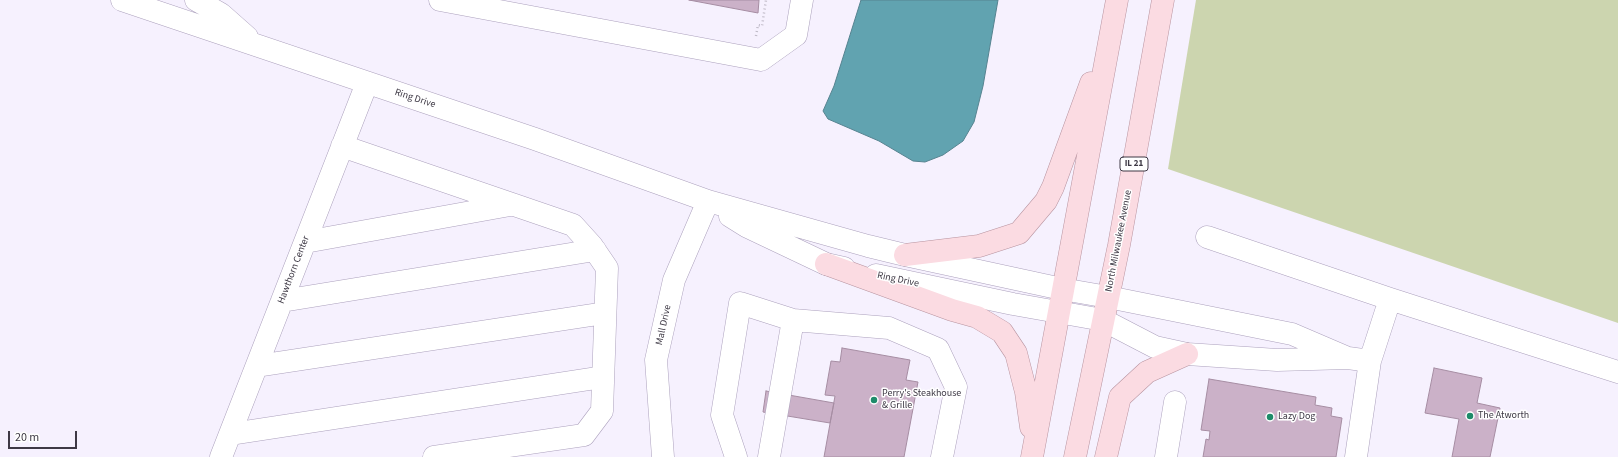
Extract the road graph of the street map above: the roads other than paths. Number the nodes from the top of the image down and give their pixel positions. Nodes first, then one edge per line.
1 (122, 0) edge
2 (196, 0) edge
3 (440, 0) edge
4 (802, 0) edge
5 (1117, 0) edge
6 (1163, 0) edge
7 (1112, 23) junction
8 (254, 44) junction
9 (367, 83) junction
10 (342, 146) junction
11 (708, 201) junction
12 (512, 204) junction
13 (1207, 237) dead end
14 (305, 242) junction
15 (595, 250) junction
16 (905, 255) junction
17 (826, 264) junction
18 (1062, 289) junction
19 (1108, 297) junction
20 (1390, 299) junction
21 (282, 301) junction
22 (1058, 312) junction
23 (605, 313) junction
24 (793, 320) junction
25 (1103, 320) junction
26 (1188, 354) junction
27 (1348, 358) junction
28 (1370, 361) junction
29 (257, 366) junction
30 (1618, 372) edge
31 (603, 377) junction
32 (1175, 402) dead end
33 (231, 434) junction
34 (221, 457) edge
35 (434, 457) edge
36 (663, 457) edge
37 (736, 457) edge
38 (769, 457) edge
39 (942, 457) edge
40 (1028, 457) edge
41 (1032, 457) edge
42 (1075, 457) edge
43 (1106, 457) edge
44 (1166, 457) edge
45 (1356, 457) edge

1 - 8 street, Ring Drive
2 - 8 street
3 - 4 street
5 - 7 main road
6 - 19 main road, North Milwaukee Avenue / IL 21
7 - 16 main road
7 - 18 main road
8 - 9 street, Ring Drive
9 - 10 street, Hawthorn Center
9 - 11 street, Ring Drive
10 - 12 street
10 - 14 street, Hawthorn Center
11 - 16 street, Ring Drive
11 - 17 street, Ring Drive
11 - 36 street, Mall Drive
12 - 14 street
12 - 15 street
13 - 20 street
14 - 21 street, Hawthorn Center
15 - 21 street
15 - 23 street
16 - 18 street, Ring Drive
17 - 22 street, Ring Drive
17 - 40 main road
18 - 19 street, Ring Drive
18 - 22 main road
19 - 25 main road, North Milwaukee Avenue / IL 21
19 - 27 street, Ring Drive
20 - 28 street
20 - 30 street
21 - 29 street, Hawthorn Center
22 - 25 street, Ring Drive
22 - 41 main road
23 - 29 street
23 - 31 street
24 - 37 street
24 - 38 street
24 - 39 street
25 - 26 street, Ring Drive
25 - 42 main road, North Milwaukee Avenue / IL 21
26 - 27 street, Ring Drive
26 - 43 main road
27 - 28 street
28 - 45 street
29 - 33 street, Hawthorn Center
31 - 33 street
31 - 35 street
32 - 44 street
33 - 34 street, Hawthorn Center

